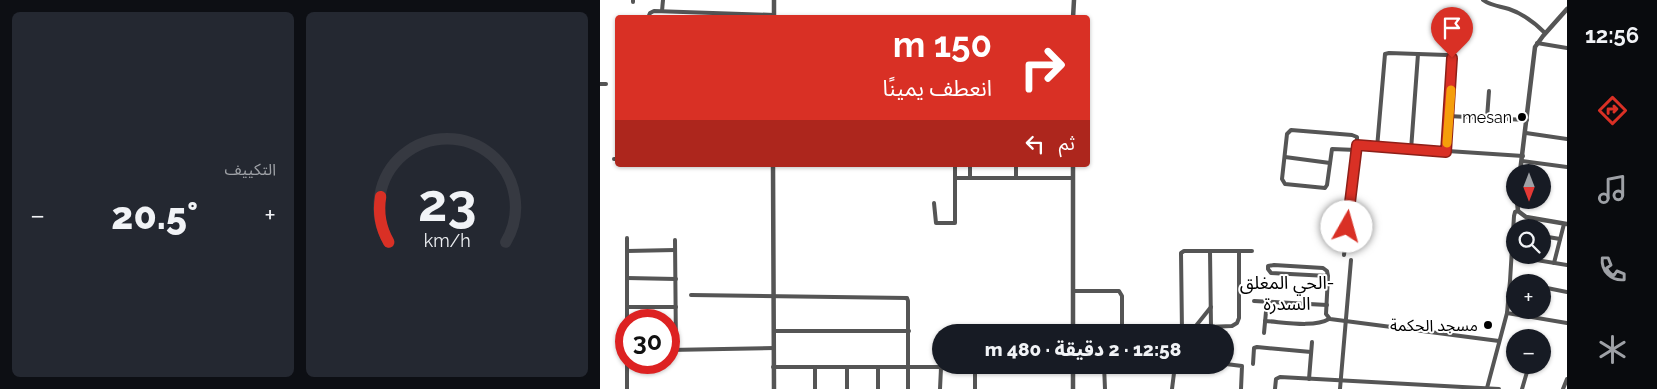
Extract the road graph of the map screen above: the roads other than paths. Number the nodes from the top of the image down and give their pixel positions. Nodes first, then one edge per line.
1 (663, 0) edge
2 (774, 0) edge
3 (1074, 0) edge
4 (1483, 0) edge
5 (1567, 9) edge
6 (662, 11) junction
7 (650, 15) edge
8 (752, 15) edge
9 (774, 15) edge
10 (1074, 15) edge
11 (1545, 33) junction
12 (1537, 42) junction
13 (1567, 48) edge
14 (1418, 54) junction
15 (600, 84) edge
16 (606, 84) dead end
17 (1489, 92) dead end
18 (1448, 116) junction
19 (1487, 118) junction
20 (1527, 120) junction
21 (1526, 132) junction
22 (1567, 139) edge
23 (1356, 148) junction
24 (1377, 148) junction
25 (1411, 150) junction
26 (1446, 152) junction
27 (1285, 157) junction
28 (1522, 158) junction
29 (1330, 163) junction
30 (1521, 164) edge
31 (773, 167) edge
32 (955, 167) edge
33 (970, 167) edge
34 (1016, 167) edge
35 (1073, 167) edge
36 (1567, 167) edge
37 (955, 178) junction
38 (970, 178) junction
39 (1016, 178) junction
40 (1073, 178) junction
41 (934, 203) dead end
42 (1518, 211) joint
43 (1514, 219) edge
44 (1565, 224) edge
45 (627, 238) dead end
46 (1551, 238) edge
47 (1560, 239) junction
48 (675, 240) dead end
49 (627, 250) junction
50 (675, 250) junction
51 (1210, 251) junction
52 (1239, 251) junction
53 (1252, 251) dead end
54 (1344, 255) dead end
55 (1351, 260) dead end
56 (1551, 262) edge
57 (1554, 263) junction
58 (1567, 265) edge
59 (1328, 276) junction
60 (627, 278) junction
61 (676, 279) junction
62 (1551, 289) edge
63 (1073, 292) junction
64 (1567, 292) edge
65 (691, 295) dead end
66 (774, 296) junction
67 (1254, 301) dead end
68 (1267, 302) junction
69 (1211, 306) junction
70 (1327, 306) junction
71 (627, 307) joint
72 (676, 307) joint
73 (1506, 316) edge
74 (1328, 319) junction
75 (1540, 319) edge
76 (1265, 321) junction
77 (1346, 322) junction
78 (1073, 324) edge
79 (1122, 324) edge
80 (1182, 324) edge
81 (1198, 324) edge
82 (1211, 324) edge
83 (1567, 324) edge
84 (1234, 326) edge
85 (774, 331) junction
86 (909, 331) junction
87 (1264, 332) dead end
88 (1499, 341) junction
89 (1312, 342) dead end
90 (774, 348) junction
91 (680, 350) edge
92 (1311, 352) junction
93 (1253, 364) dead end
94 (1234, 365) edge
95 (774, 367) junction
96 (815, 367) junction
97 (847, 367) junction
98 (878, 368) junction
99 (908, 368) junction
100 (932, 368) edge
101 (627, 374) edge
102 (941, 374) edge
103 (975, 374) edge
104 (1073, 374) edge
105 (1104, 374) edge
106 (1174, 374) edge
107 (1526, 374) edge
108 (1309, 379) junction
109 (1567, 379) edge
110 (1341, 381) junction
111 (1388, 383) junction
112 (1417, 387) edge
113 (1443, 388) edge
114 (1476, 388) edge
115 (1487, 388) edge
116 (627, 389) edge
117 (774, 389) edge
118 (815, 389) edge
119 (847, 389) edge
120 (878, 389) edge
121 (908, 389) edge
122 (940, 389) edge
123 (975, 389) edge
124 (1073, 389) edge
125 (1105, 389) edge
126 (1172, 389) edge
127 (1241, 389) edge
128 (1275, 389) edge
129 (1340, 389) edge
130 (1387, 389) edge
131 (1499, 389) edge
132 (1522, 389) edge
133 (1563, 389) edge

1 - 6 street
2 - 9 street
3 - 10 street
4 - 11 street
5 - 11 street
6 - 7 street
6 - 8 street
11 - 12 street
12 - 13 street
12 - 20 street
14 - 18 street
14 - 24 street
14 - 25 street
15 - 16 street
17 - 19 street
18 - 19 street
18 - 26 street
19 - 20 street
20 - 21 street
21 - 22 street
21 - 28 street
23 - 24 street
23 - 27 street
23 - 29 street
23 - 54 street
24 - 25 street
25 - 26 street
26 - 28 street
27 - 29 street
27 - 29 street
28 - 30 street
28 - 36 street
31 - 66 street
32 - 37 street
33 - 38 street
34 - 39 street
35 - 40 street
37 - 38 street
37 - 41 street
38 - 39 street
39 - 40 street
40 - 63 street
42 - 43 street
42 - 44 street
44 - 47 street
45 - 49 street
46 - 47 street
47 - 57 street
48 - 50 street
49 - 50 street
49 - 60 street
50 - 61 street
51 - 52 street
51 - 69 street
51 - 80 street
52 - 53 street
52 - 84 street
55 - 77 street
56 - 57 street
57 - 58 street
59 - 59 street
59 - 70 street
60 - 61 street
60 - 71 street
61 - 72 street
62 - 64 street
63 - 78 street
63 - 79 street
65 - 66 street
66 - 85 street
66 - 86 street
67 - 68 street
68 - 70 street
68 - 76 street
69 - 81 street
69 - 82 street
70 - 74 street
71 - 72 street
73 - 88 street
74 - 76 street
74 - 77 street
75 - 83 street
76 - 87 street
77 - 88 street
77 - 110 street
85 - 86 street
85 - 90 street
86 - 99 street
88 - 115 street
89 - 92 street
90 - 91 street
90 - 95 street
92 - 93 street
92 - 108 street
94 - 127 street
95 - 96 street
95 - 117 street
96 - 97 street
96 - 118 street
97 - 98 street
97 - 119 street
98 - 99 street
98 - 120 street
99 - 100 street
99 - 121 street
101 - 116 street
102 - 122 street
103 - 123 street
104 - 124 street
105 - 125 street
106 - 126 street
107 - 132 street
108 - 110 street
108 - 128 street
109 - 133 street
110 - 111 street
110 - 129 street
111 - 112 street
111 - 130 street
112 - 113 street
113 - 114 street
114 - 115 street
115 - 131 street

